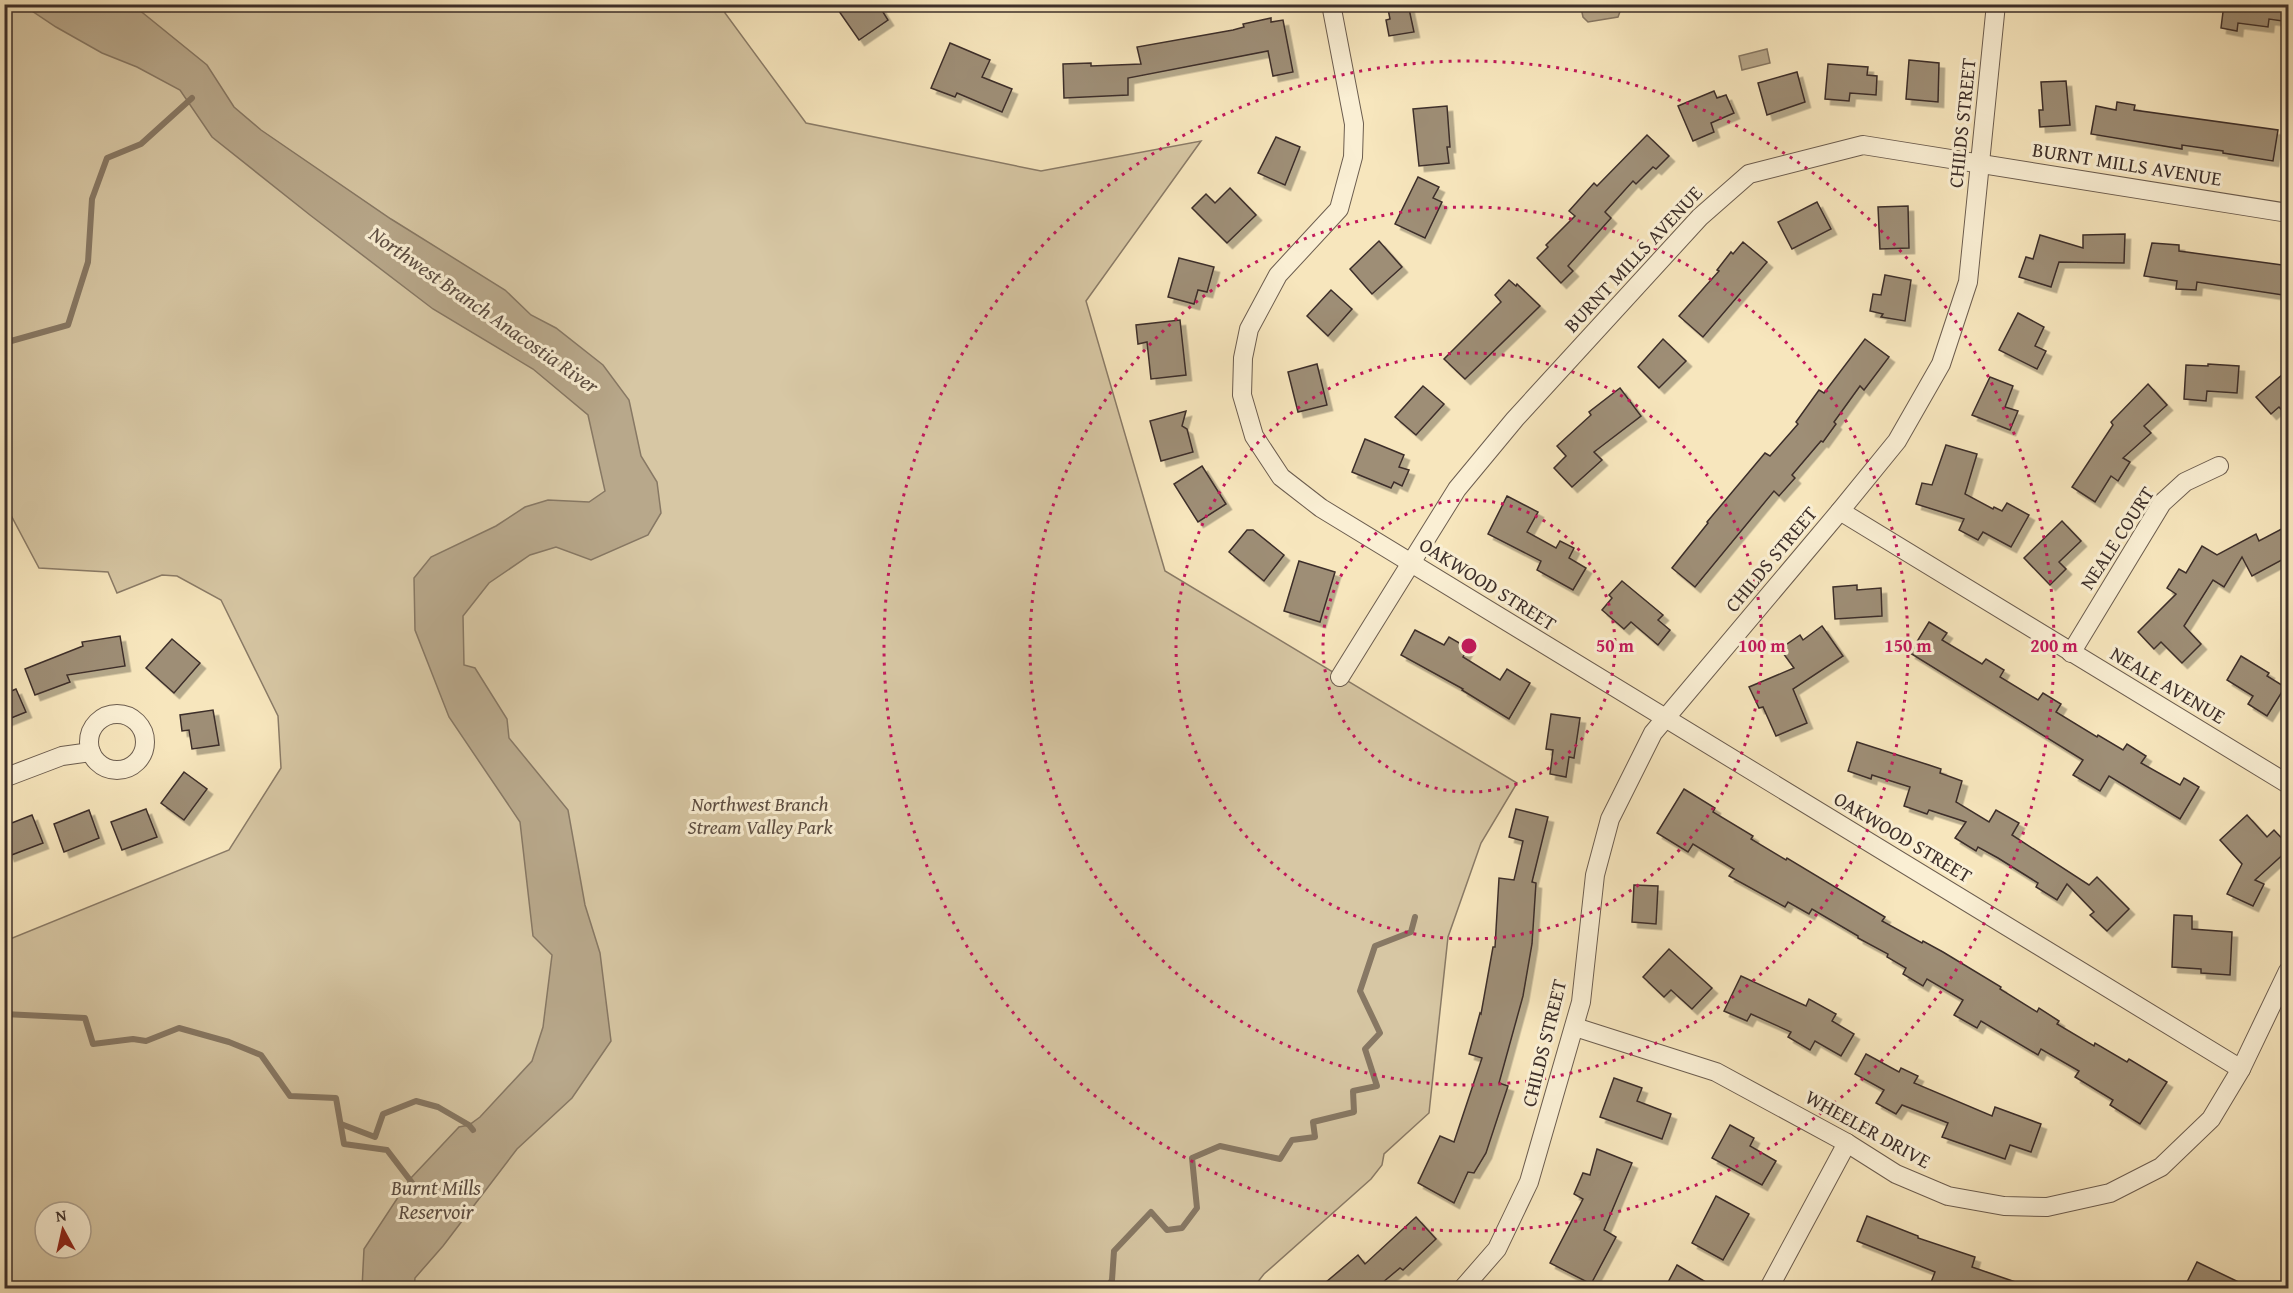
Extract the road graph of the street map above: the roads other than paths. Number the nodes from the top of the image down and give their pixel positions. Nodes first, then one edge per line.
1 (1331, 4) edge
2 (1996, 4) edge
3 (1981, 162) junction
4 (2289, 213) edge
5 (2219, 466) dead end
6 (1840, 511) junction
7 (1410, 563) junction
8 (2071, 653) junction
9 (1341, 677) dead end
10 (1665, 719) junction
11 (91, 752) dead end
12 (4, 778) edge
13 (2289, 784) edge
14 (2289, 971) edge
15 (1575, 1027) junction
16 (2241, 1070) junction
17 (1847, 1143) junction
18 (1463, 1288) edge
19 (1769, 1288) edge

1 - 7 street, OAKWOOD STREET
2 - 3 street, CHILDS STREET
3 - 4 street, BURNT MILLS AVENUE
3 - 6 street, CHILDS STREET
3 - 7 street, BURNT MILLS AVENUE
5 - 8 street, NEALE COURT
6 - 8 street, NEALE AVENUE
6 - 10 street, CHILDS STREET
7 - 9 street, BURNT MILLS AVENUE
7 - 10 street, OAKWOOD STREET
8 - 13 street, NEALE AVENUE
10 - 15 street, CHILDS STREET
10 - 16 street, OAKWOOD STREET
11 - 12 street
14 - 16 street, WHEELER DRIVE
15 - 17 street, WHEELER DRIVE
15 - 18 street, CHILDS STREET
16 - 17 street, WHEELER DRIVE
17 - 19 street

